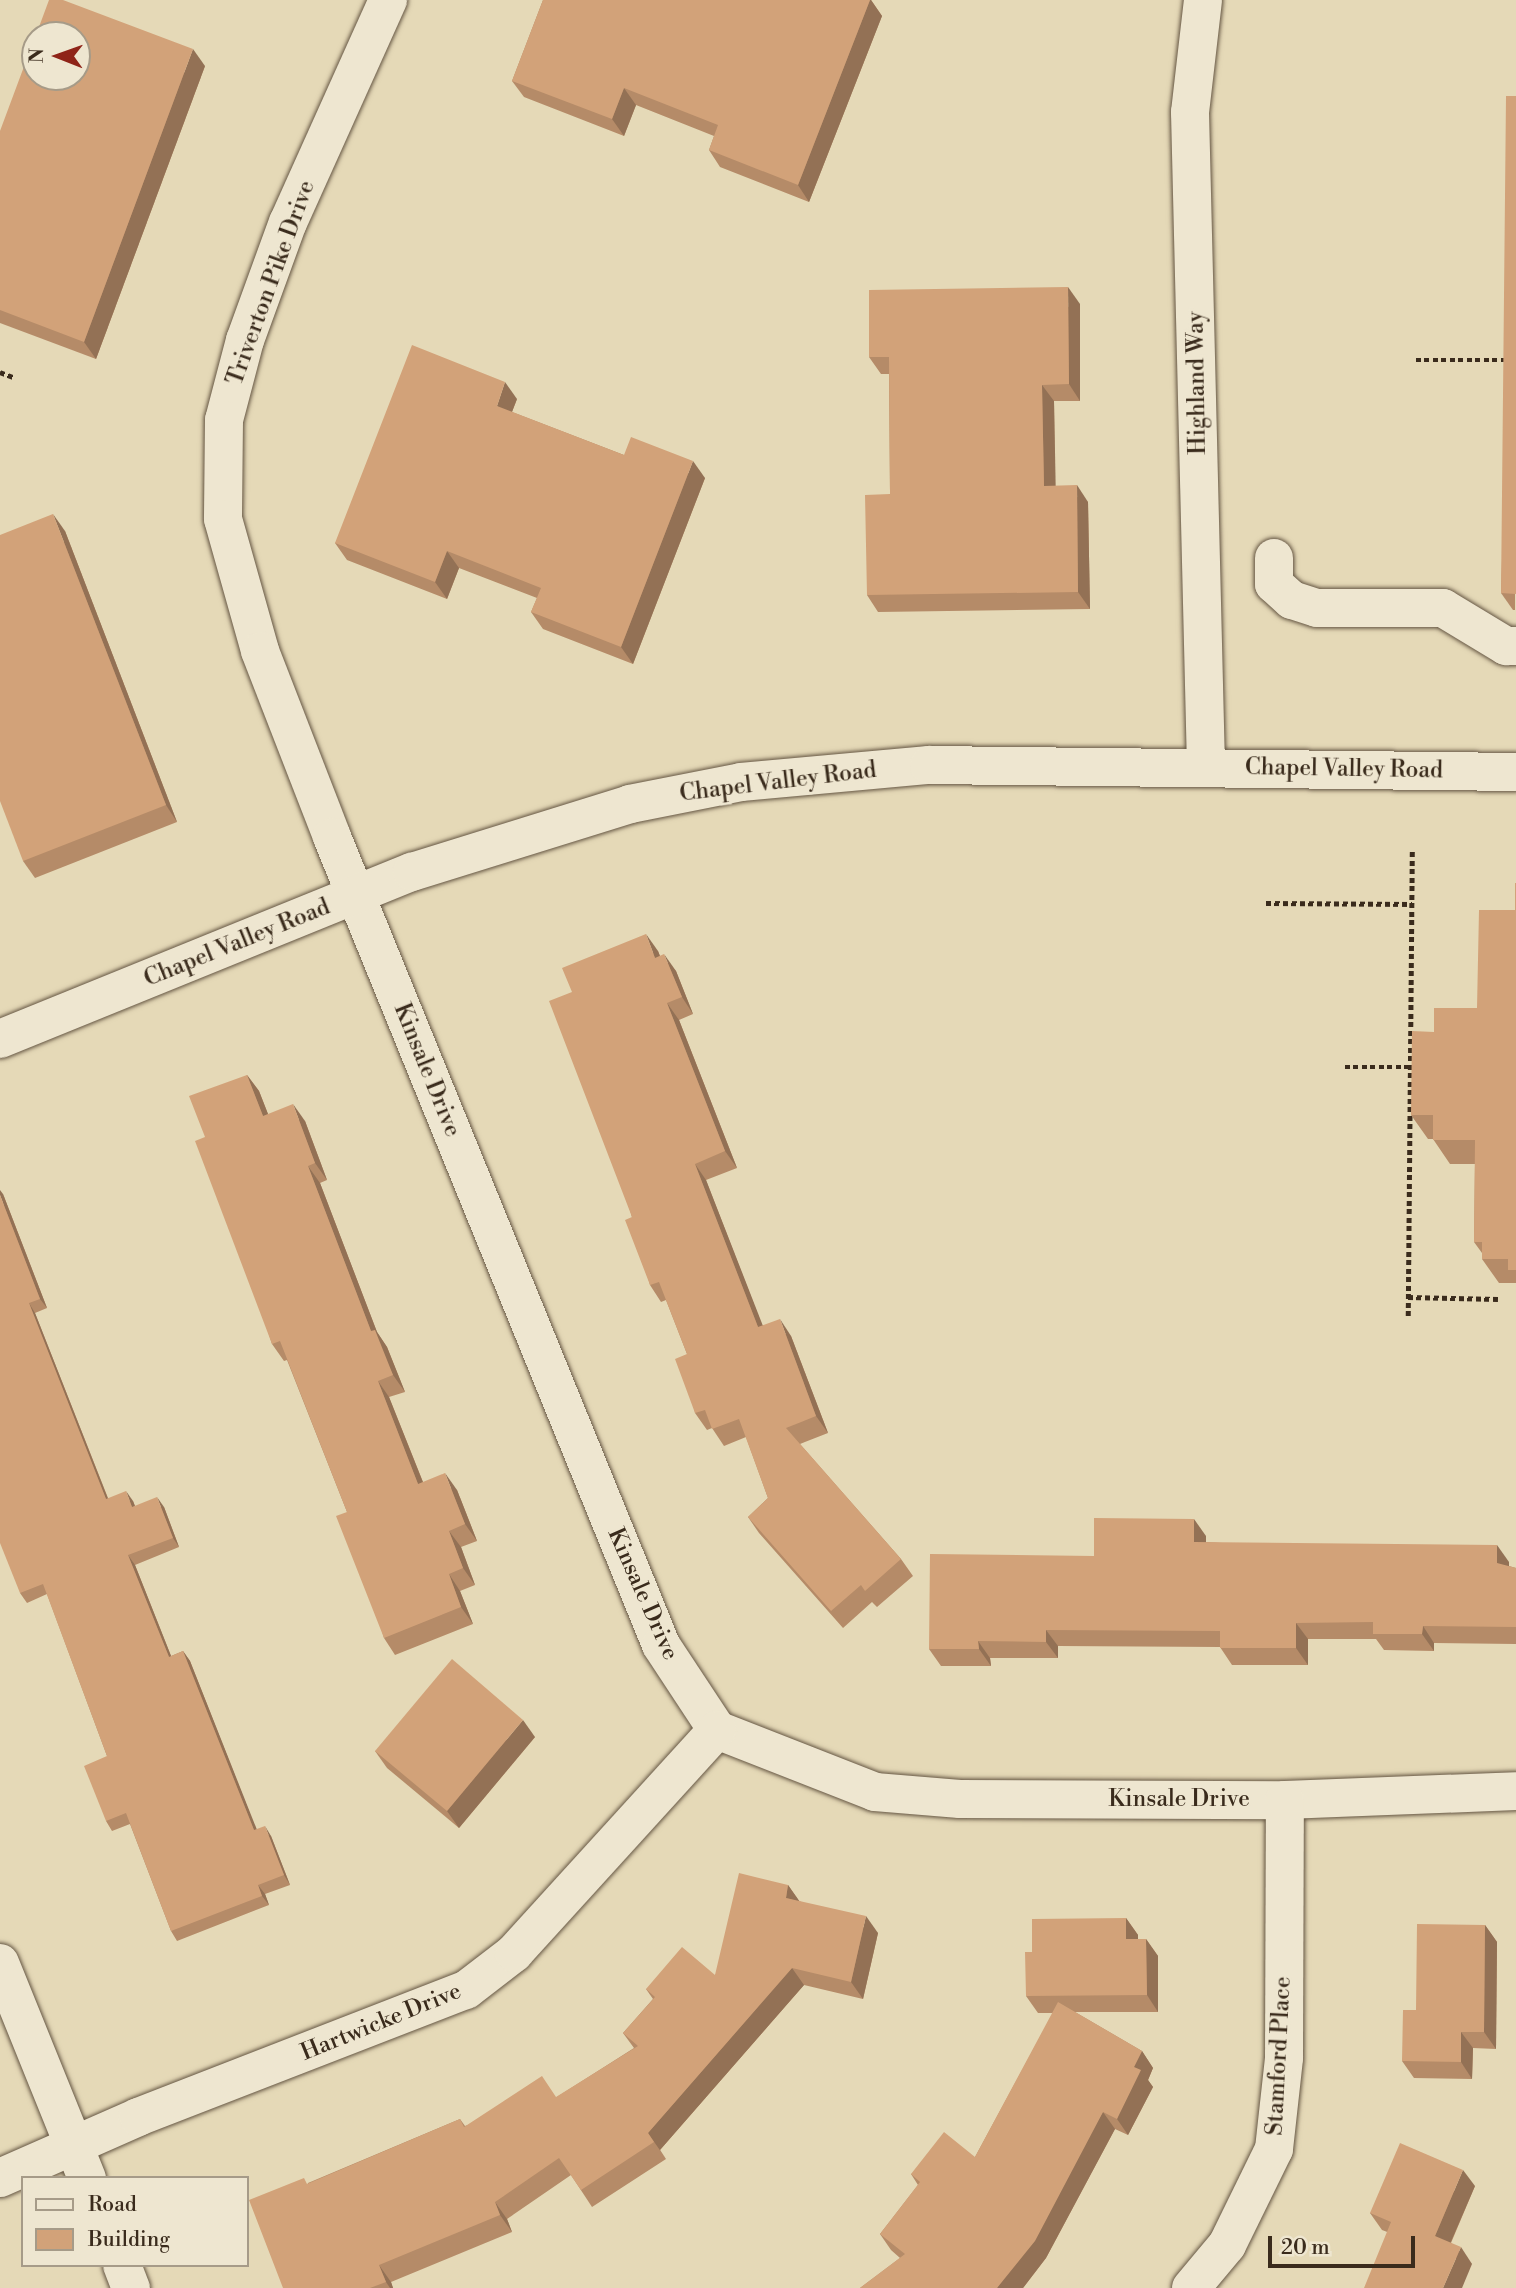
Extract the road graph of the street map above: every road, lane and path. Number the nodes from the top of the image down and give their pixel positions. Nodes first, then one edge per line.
1 (388, 0) edge
2 (1203, 0) edge
3 (1416, 360) dead end
4 (1516, 360) edge
5 (0, 372) edge
6 (13, 377) dead end
7 (1274, 558) dead end
8 (1516, 646) edge
9 (1206, 766) junction
10 (1516, 772) edge
11 (1412, 851) dead end
12 (355, 895) junction
13 (1266, 903) dead end
14 (1412, 904) junction
15 (0, 1039) edge
16 (1345, 1067) dead end
17 (1411, 1067) junction
18 (1408, 1297) junction
19 (1498, 1299) dead end
20 (1408, 1316) dead end
21 (717, 1730) junction
22 (1516, 1791) edge
23 (1284, 1800) junction
24 (0, 1962) edge
25 (80, 2161) edge
26 (0, 2178) edge
27 (123, 2267) edge
28 (131, 2288) edge
29 (1191, 2288) edge

1 - 12 street, Triverton Pike Drive
2 - 9 street, Highland Way
3 - 4 path
5 - 6 path
7 - 8 street
9 - 10 street, Chapel Valley Road
9 - 12 street, Chapel Valley Road
11 - 14 path
12 - 15 street, Chapel Valley Road
12 - 21 street, Kinsale Drive
13 - 14 path
14 - 17 path
16 - 17 path
17 - 18 path
18 - 19 path
18 - 20 path
21 - 23 street, Kinsale Drive
21 - 25 street, Hartwicke Drive
22 - 23 street, Kinsale Drive
23 - 29 street, Stamford Place
24 - 25 street
25 - 26 street, Hartwicke Drive
27 - 28 street

